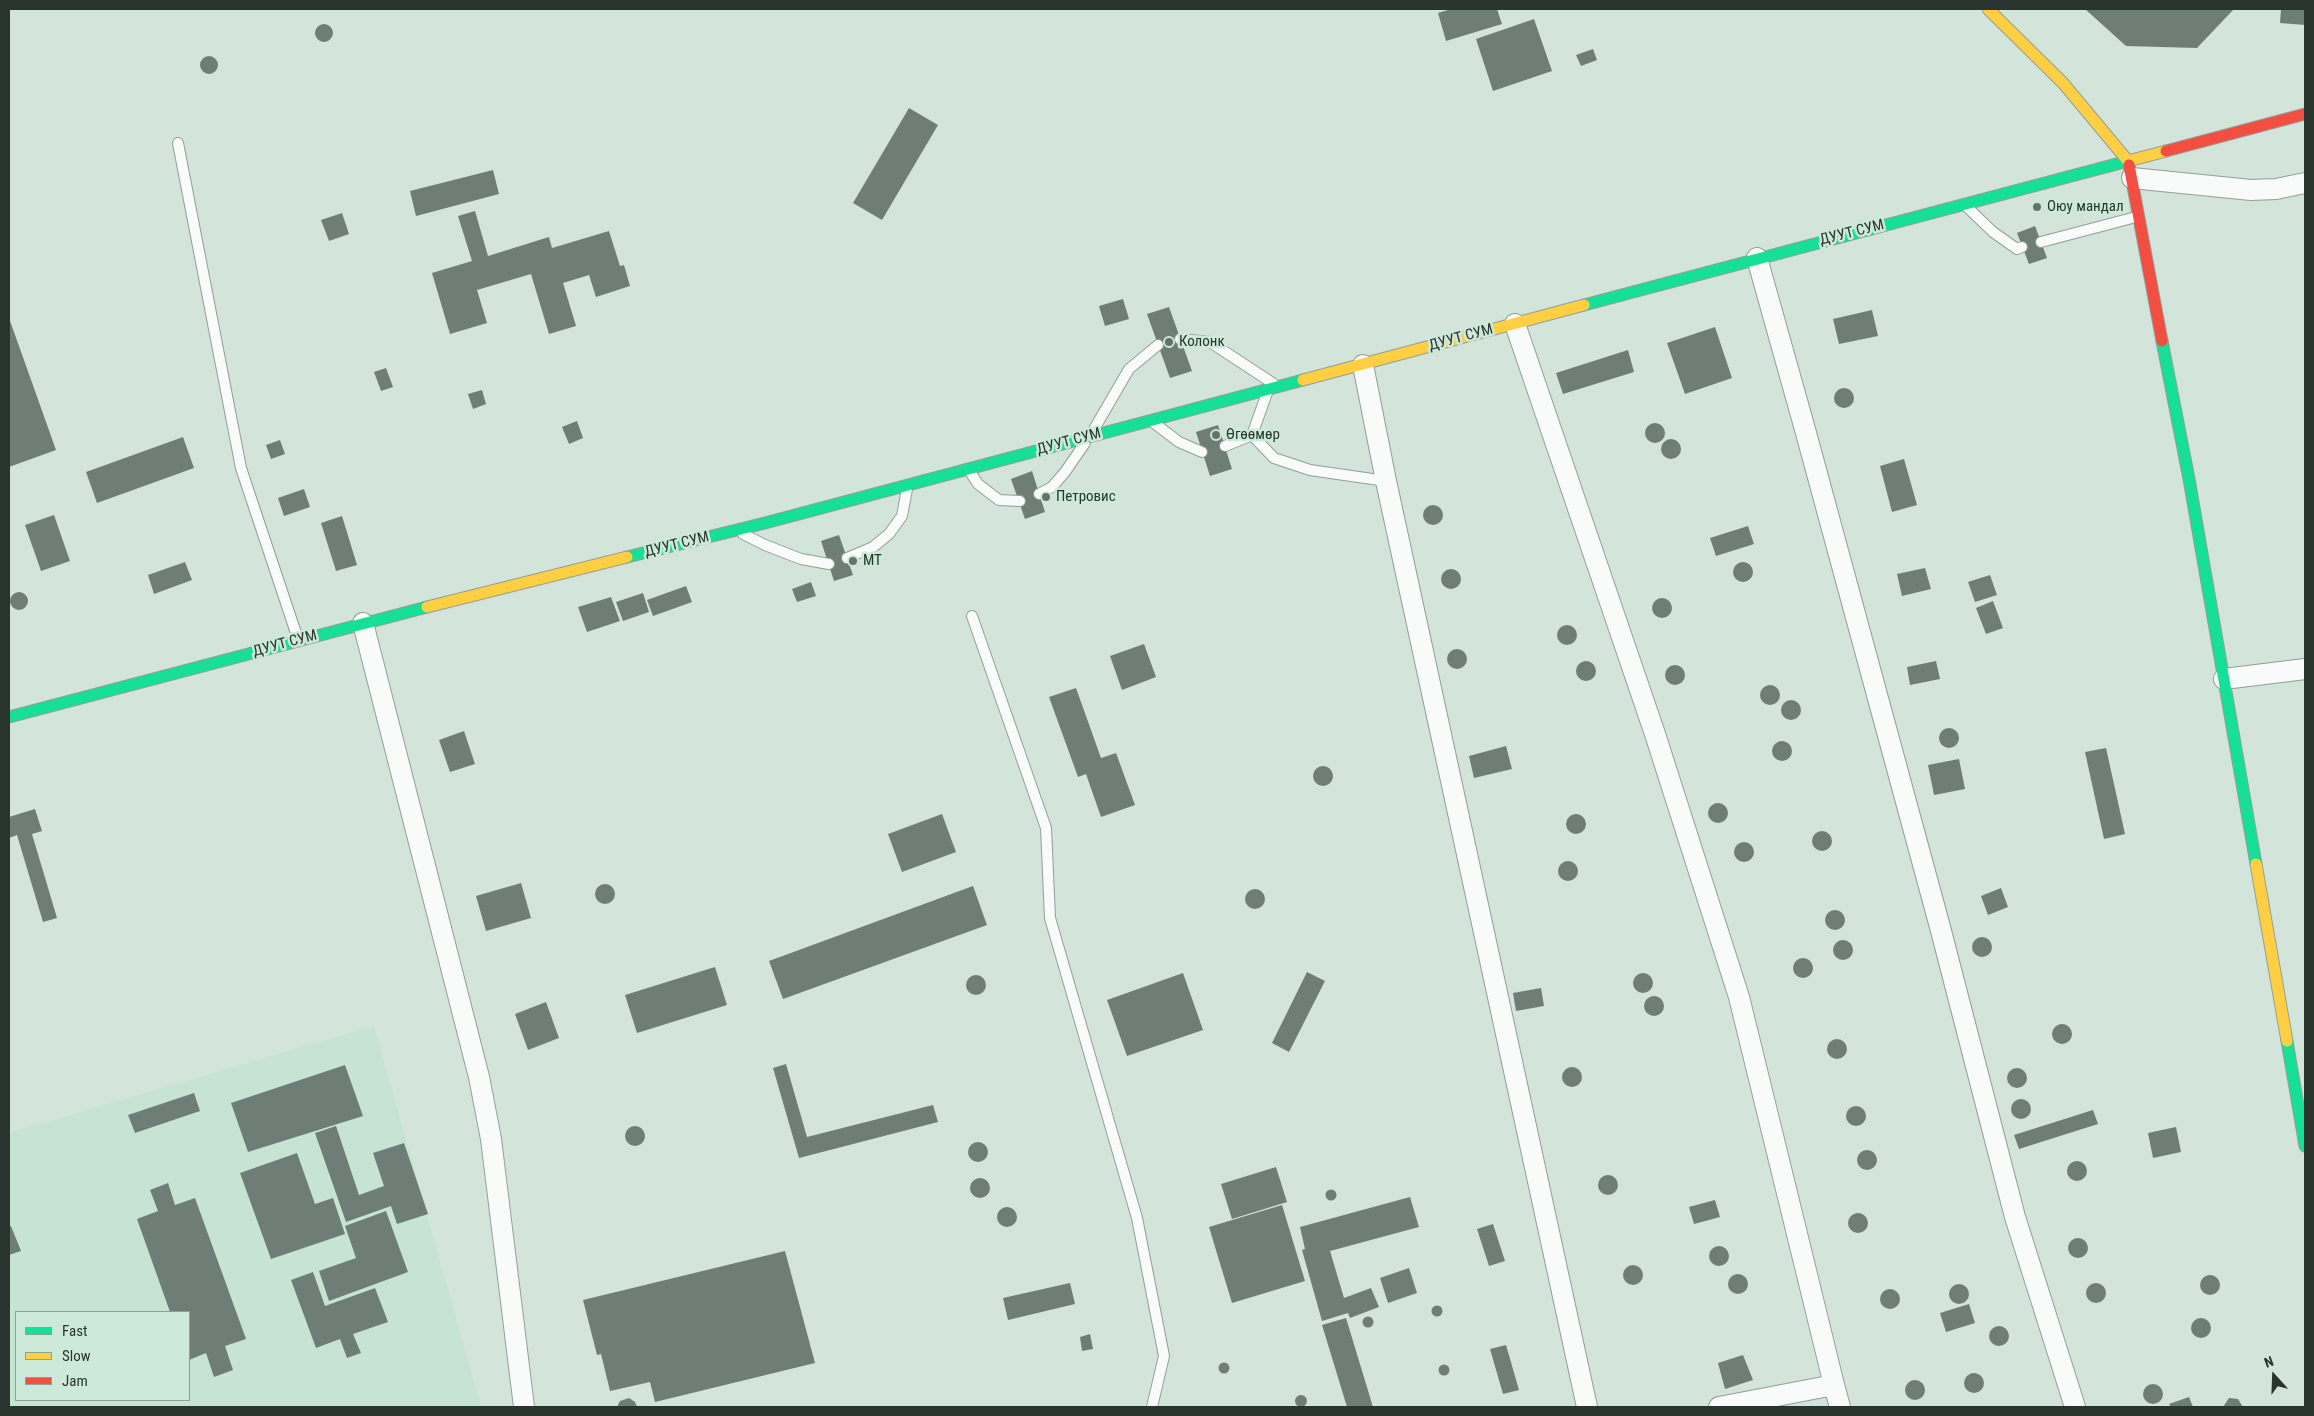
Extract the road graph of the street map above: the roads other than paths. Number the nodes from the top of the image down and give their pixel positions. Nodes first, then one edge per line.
1 (1988, 9) edge
2 (2305, 114) edge
3 (178, 143) dead end
4 (2130, 169) junction
5 (2305, 183) edge
6 (1965, 204) junction
7 (2140, 216) junction
8 (2041, 242) dead end
9 (2022, 247) dead end
10 (1756, 258) junction
11 (1515, 324) junction
12 (1180, 339) dead end
13 (1158, 345) dead end
14 (1363, 365) junction
15 (1274, 388) junction
16 (1151, 421) junction
17 (1252, 435) junction
18 (1089, 437) junction
19 (1225, 446) dead end
20 (1202, 452) dead end
21 (969, 469) junction
22 (1386, 481) junction
23 (908, 485) junction
24 (1039, 494) dead end
25 (1020, 501) dead end
26 (736, 530) junction
27 (847, 558) dead end
28 (829, 564) dead end
29 (972, 616) dead end
30 (363, 623) junction
31 (298, 640) junction
32 (2305, 669) edge
33 (2224, 679) junction
34 (9, 717) edge
35 (2305, 1146) edge
36 (1834, 1385) junction
37 (524, 1407) edge
38 (1152, 1407) edge
39 (1587, 1407) edge
40 (1718, 1407) edge
41 (1840, 1407) edge
42 (2076, 1407) edge

1 - 4 main road
2 - 4 main road, ДУУТ СУМ
3 - 31 lane
4 - 5 street
4 - 6 main road, ДУУТ СУМ
4 - 7 main road
6 - 9 lane
6 - 10 main road, ДУУТ СУМ
7 - 8 lane
7 - 33 main road
10 - 11 main road, ДУУТ СУМ
10 - 42 street
11 - 14 main road, ДУУТ СУМ
11 - 36 street
12 - 15 lane
13 - 18 lane
14 - 15 main road, ДУУТ СУМ
14 - 22 street
15 - 16 main road, ДУУТ СУМ
15 - 17 lane
16 - 18 main road, ДУУТ СУМ
16 - 20 lane
17 - 19 lane
17 - 22 lane
18 - 21 main road, ДУУТ СУМ
18 - 24 lane
21 - 23 main road, ДУУТ СУМ
21 - 25 lane
22 - 39 street
23 - 26 main road, ДУУТ СУМ
23 - 27 lane
26 - 28 lane
26 - 30 main road, ДУУТ СУМ
29 - 38 lane
30 - 31 main road, ДУУТ СУМ
30 - 37 street
31 - 34 main road, ДУУТ СУМ
32 - 33 street
33 - 35 main road
36 - 40 street
36 - 41 street

